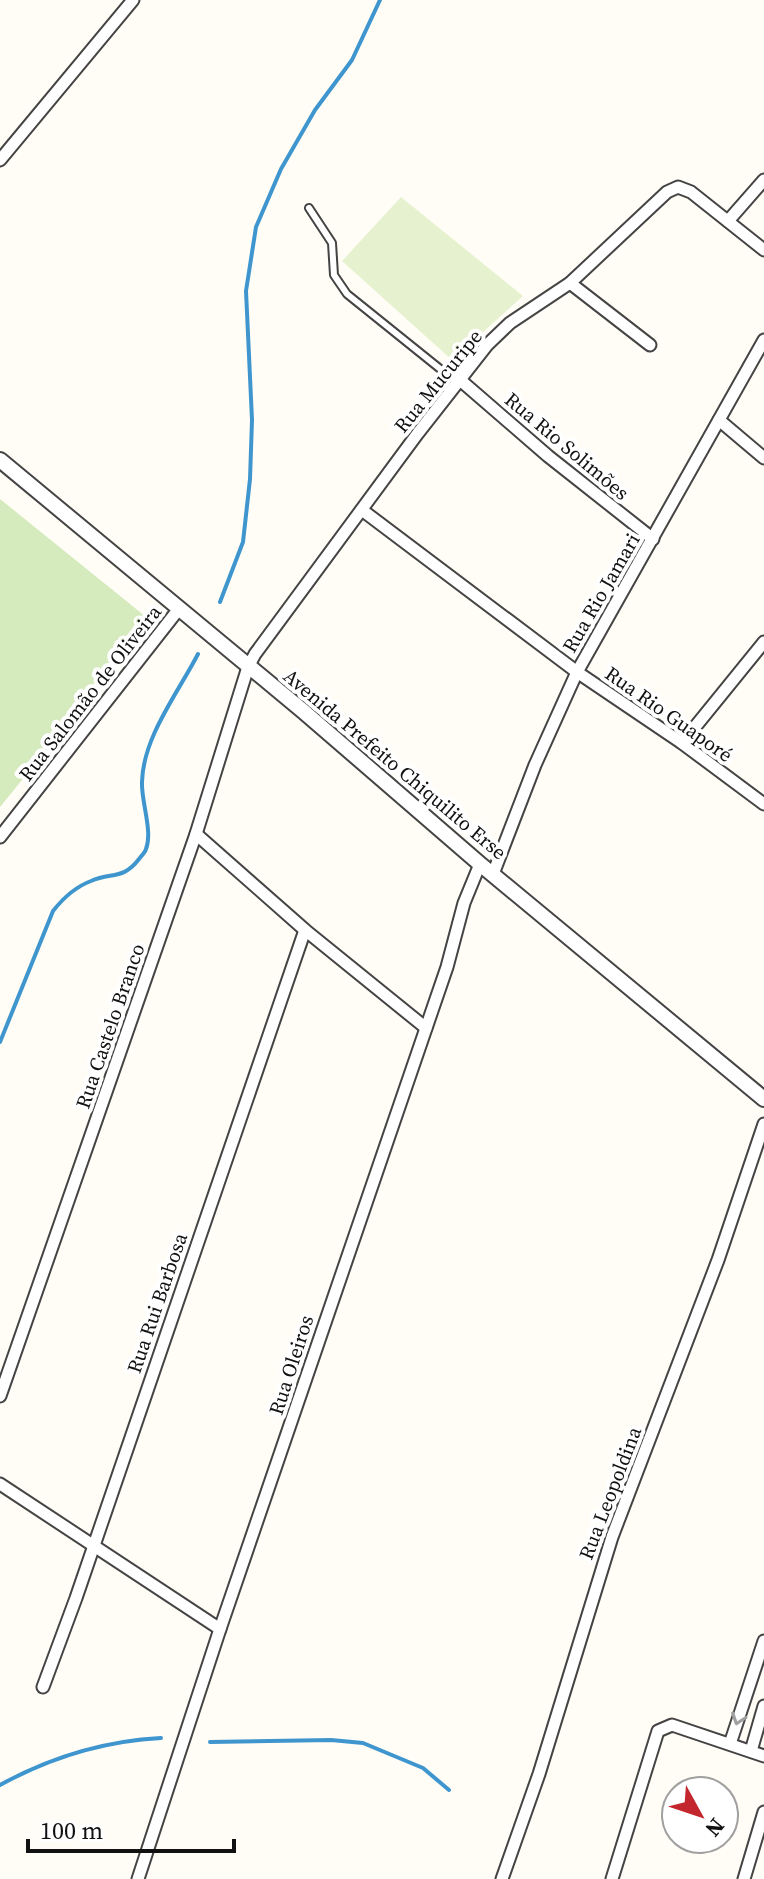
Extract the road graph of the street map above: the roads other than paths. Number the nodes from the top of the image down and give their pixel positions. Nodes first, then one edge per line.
1 (133, 0) edge
2 (0, 160) edge
3 (764, 180) edge
4 (309, 208) dead end
5 (728, 221) junction
6 (764, 250) edge
7 (570, 283) junction
8 (764, 340) edge
9 (650, 345) dead end
10 (459, 379) junction
11 (719, 420) junction
12 (764, 458) edge
13 (0, 460) edge
14 (362, 510) junction
15 (653, 539) junction
16 (178, 610) junction
17 (764, 642) edge
18 (248, 667) junction
19 (577, 672) junction
20 (682, 743) junction
21 (764, 804) edge
22 (196, 834) junction
23 (0, 837) edge
24 (480, 864) junction
25 (493, 874) junction
26 (305, 930) junction
27 (426, 1028) junction
28 (764, 1099) edge
29 (764, 1124) edge
30 (0, 1396) edge
31 (0, 1484) edge
32 (94, 1546) junction
33 (220, 1629) junction
34 (764, 1641) edge
35 (43, 1687) dead end
36 (764, 1706) edge
37 (730, 1744) junction
38 (751, 1751) junction
39 (764, 1756) edge
40 (764, 1812) edge
41 (138, 1879) edge
42 (502, 1879) edge
43 (612, 1879) edge
44 (744, 1879) edge

1 - 2 street
3 - 5 street
4 - 10 lane
5 - 6 street
5 - 7 street, Rua Mucuripe
7 - 9 street
7 - 10 street, Rua Mucuripe
8 - 11 street, Rua Rio Jamari
10 - 14 street, Rua Mucuripe
10 - 15 street, Rua Rio Solimões
11 - 12 street
11 - 15 street, Rua Rio Jamari
13 - 16 street, Avenida Prefeito Chiquilito Erse
14 - 18 street, Rua Mucuripe
14 - 19 street, Rua Rio Guaporé
15 - 19 street, Rua Rio Jamari
16 - 18 street, Avenida Prefeito Chiquilito Erse
16 - 23 street, Rua Salomão de Oliveira
17 - 20 street
18 - 22 street, Rua Castelo Branco
18 - 24 street, Avenida Prefeito Chiquilito Erse
19 - 20 street, Rua Rio Guaporé
19 - 25 street, Rua Rio Jamari
20 - 21 street, Rua Rio Guaporé
22 - 26 street
22 - 30 street, Rua Castelo Branco
24 - 25 street, Avenida Prefeito Chiquilito Erse
24 - 27 street, Rua Oleiros
25 - 28 street, Avenida Prefeito Chiquilito Erse
26 - 27 street
26 - 32 street, Rua Rui Barbosa
27 - 33 street, Rua Oleiros
29 - 42 street, Rua Leopoldina
31 - 32 street
32 - 33 street
32 - 35 street, Rua Rui Barbosa
33 - 41 street, Rua Oleiros
34 -> 37 street
36 - 38 street
37 - 38 street
37 - 43 street
38 - 39 street
40 - 44 street

